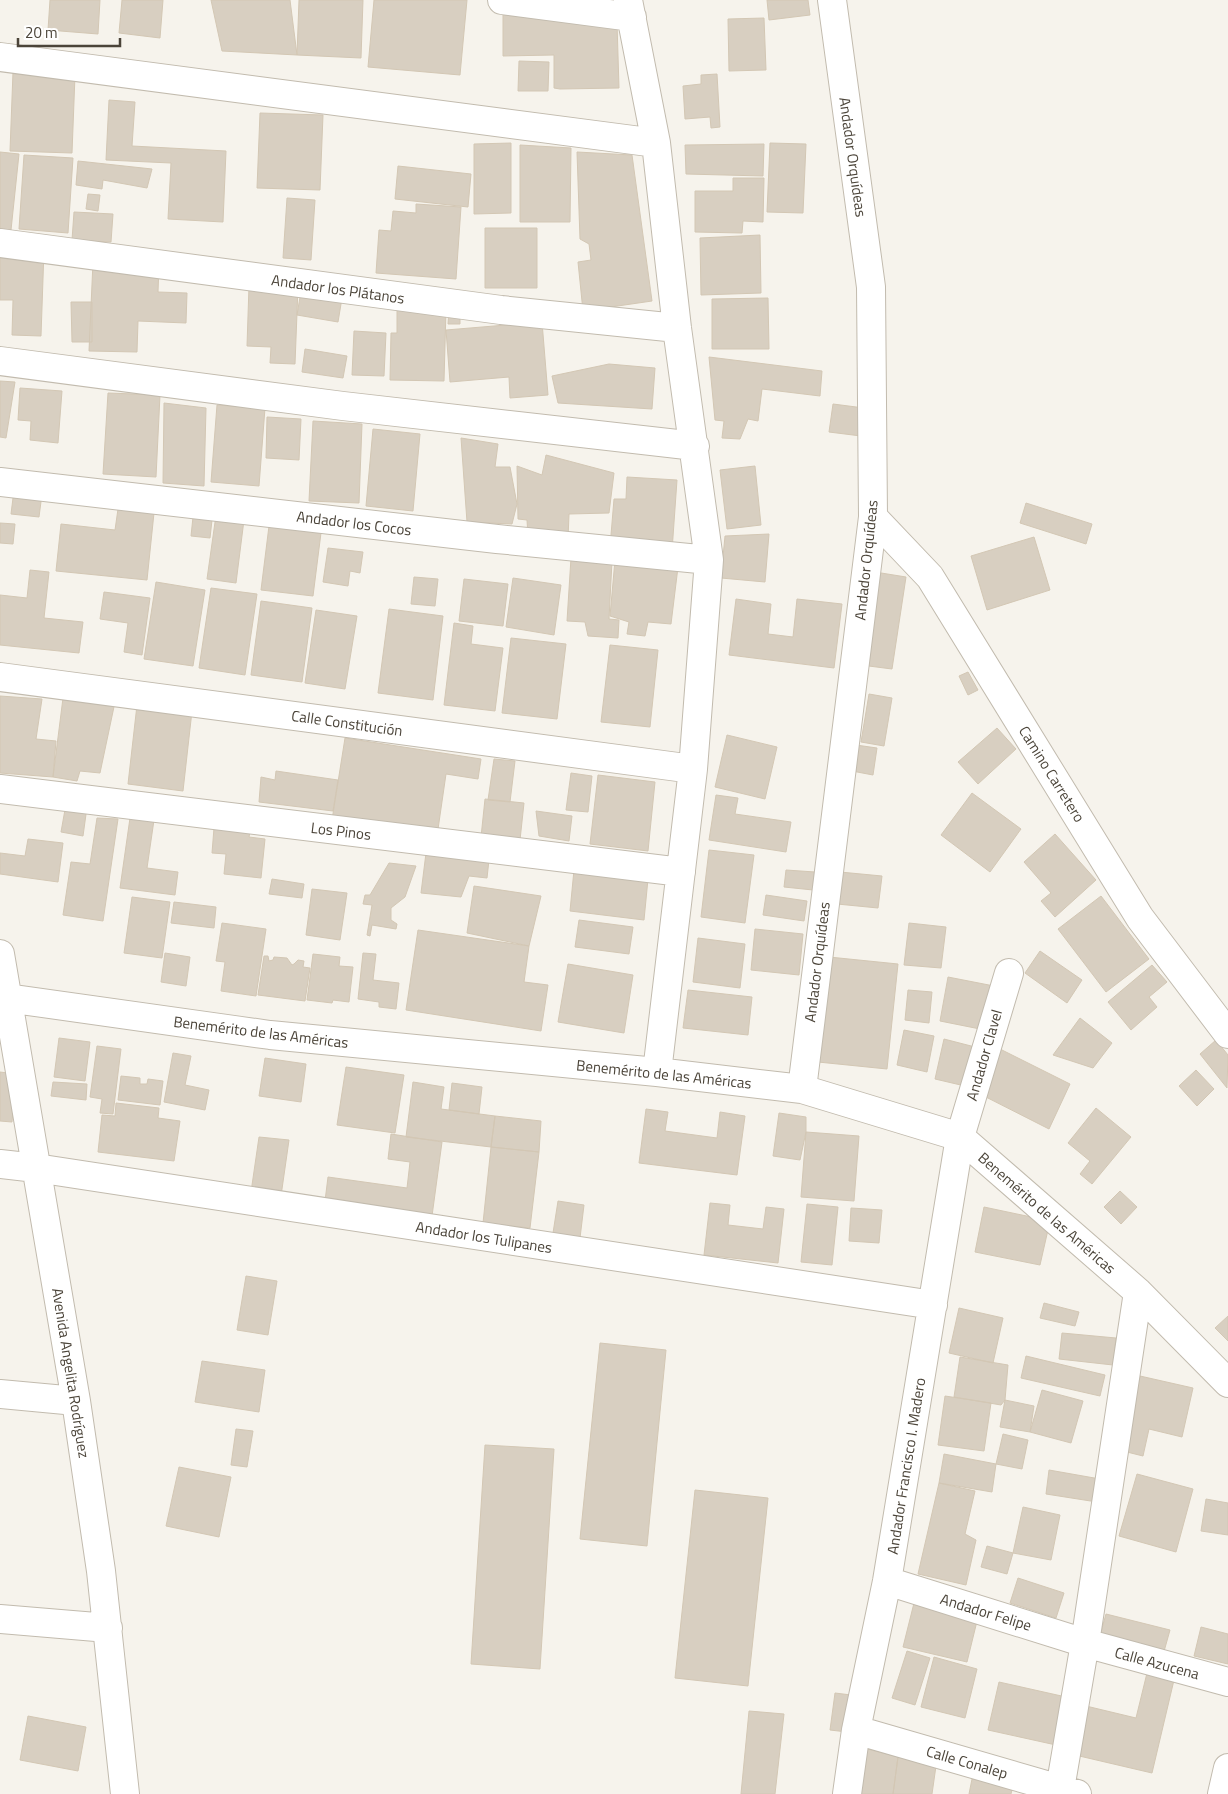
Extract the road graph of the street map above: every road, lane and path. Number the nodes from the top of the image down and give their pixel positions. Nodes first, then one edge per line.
1 (502, 0) edge
2 (832, 0) edge
3 (630, 8) edge
4 (0, 57) edge
5 (656, 143) junction
6 (0, 243) edge
7 (677, 328) junction
8 (0, 361) edge
9 (695, 446) junction
10 (0, 482) edge
11 (873, 517) junction
12 (709, 560) junction
13 (0, 677) edge
14 (693, 769) junction
15 (0, 789) edge
16 (681, 872) junction
17 (0, 954) edge
18 (1009, 973) dead end
19 (4, 998) edge
20 (1228, 1034) edge
21 (657, 1072) junction
22 (802, 1089) junction
23 (960, 1137) junction
24 (0, 1164) edge
25 (36, 1168) junction
26 (1138, 1292) junction
27 (933, 1305) junction
28 (1228, 1383) edge
29 (0, 1394) edge
30 (76, 1401) junction
31 (887, 1581) junction
32 (0, 1619) edge
33 (108, 1628) junction
34 (1085, 1643) junction
35 (1228, 1682) edge
36 (856, 1730) junction
37 (1228, 1768) edge
38 (1027, 1787) edge
39 (1069, 1791) edge
40 (125, 1794) edge
41 (847, 1794) edge
42 (1222, 1794) edge

1 - 3 street
2 - 11 street, Andador Orquídeas
3 - 5 street
4 - 5 street
5 - 7 street
6 - 7 street, Andador los Plátanos
7 - 9 street
8 - 9 street
9 - 12 street
10 - 12 street, Andador los Cocos
11 - 20 street, Camino Carretero
11 - 22 street, Andador Orquídeas
12 - 14 street
13 - 14 street, Calle Constitución
14 - 16 street
15 - 16 street, Los Pinos
16 - 21 street
17 - 19 street, Avenida Angelita Rodríguez
18 - 23 street, Andador Clavel
19 - 21 street, Benemérito de las Américas
19 - 25 street, Avenida Angelita Rodríguez
21 - 22 street, Benemérito de las Américas
22 - 23 street, Benemérito de las Américas
23 - 26 street, Benemérito de las Américas
23 - 27 street, Andador Francisco I. Madero
24 - 25 street, Andador los Tulipanes
25 - 27 street, Andador los Tulipanes
25 - 30 street, Avenida Angelita Rodríguez
26 - 28 street, Benemérito de las Américas
26 - 34 street
27 - 31 street, Andador Francisco I. Madero
29 - 30 street
30 - 33 street, Avenida Angelita Rodríguez
31 - 34 street, Andador Felipe
31 - 36 street, Andador Francisco I. Madero
32 - 33 street
33 - 40 street, Avenida Angelita Rodríguez
34 - 35 street, Calle Azucena
34 - 39 street
36 - 38 street, Calle Conalep
36 - 41 street, Andador Francisco I. Madero
37 - 42 street
38 - 39 street, Calle Conalep

